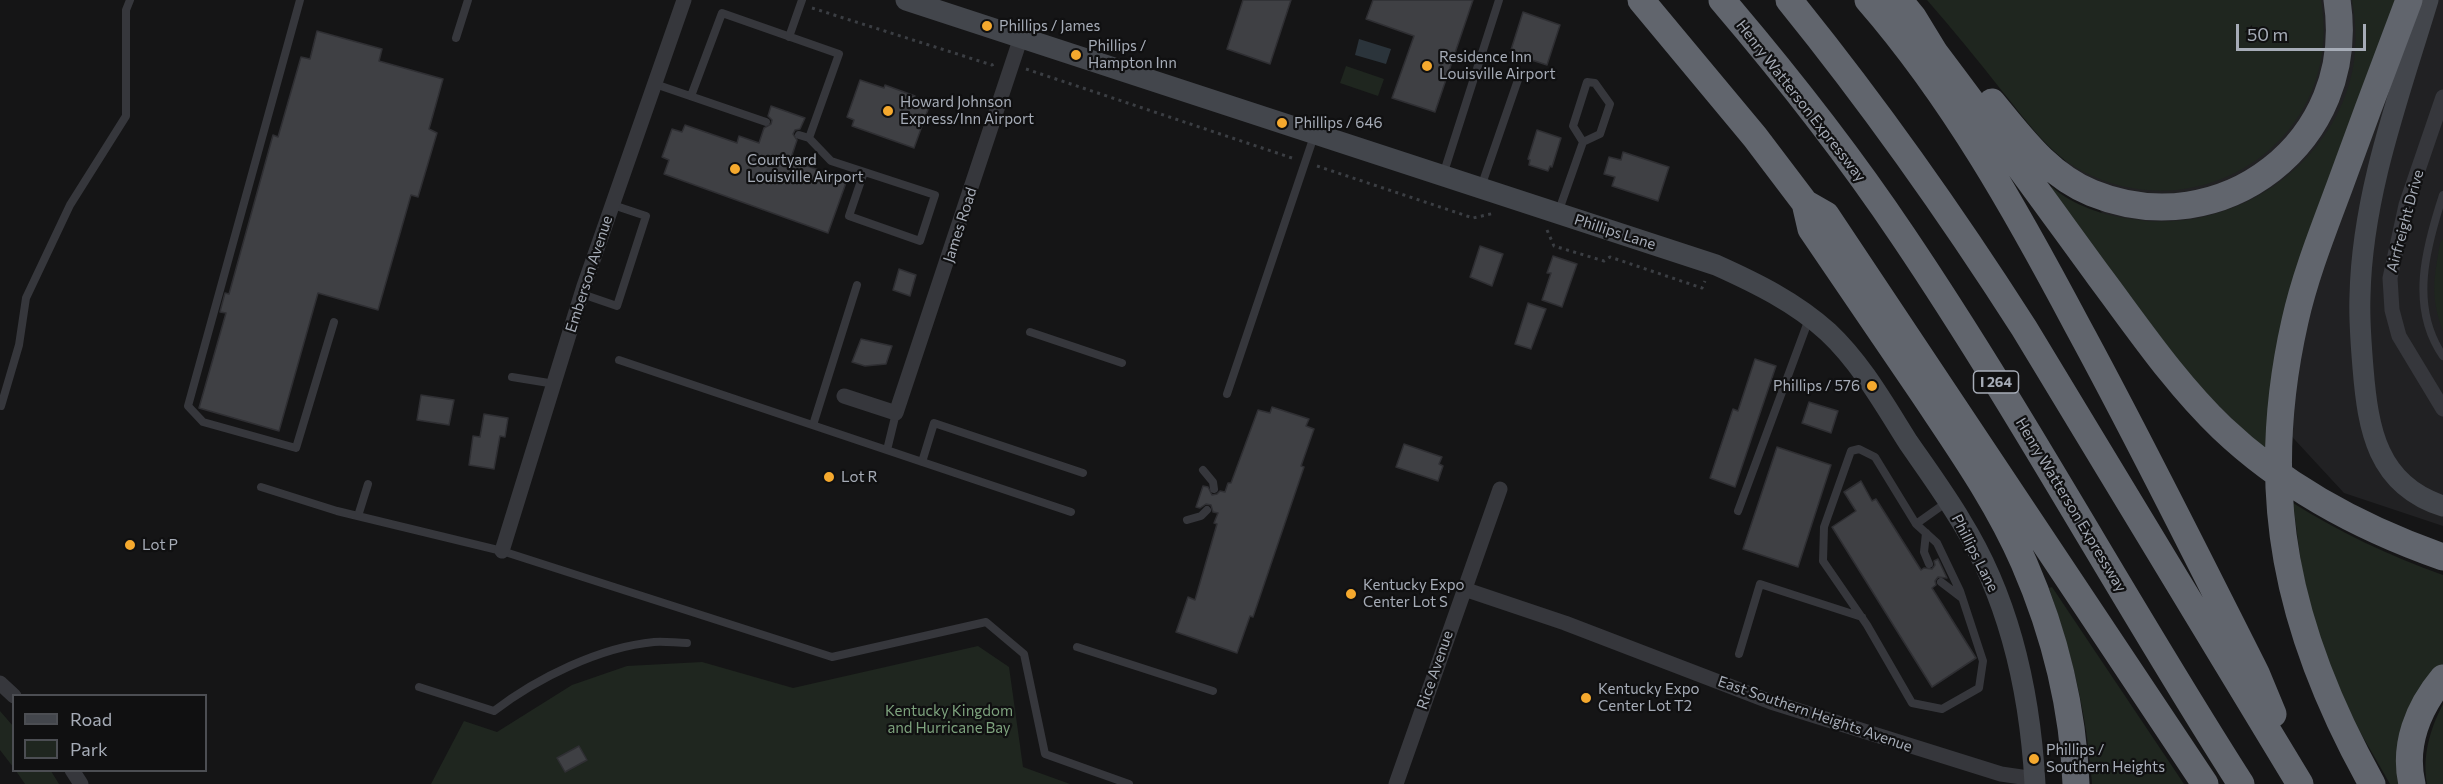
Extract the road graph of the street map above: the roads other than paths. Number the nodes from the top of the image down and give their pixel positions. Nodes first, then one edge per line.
1 (130, 0) edge
2 (300, 0) edge
3 (468, 0) edge
4 (684, 0) edge
5 (802, 0) edge
6 (1499, 0) edge
7 (1641, 0) edge
8 (1722, 0) edge
9 (1789, 0) edge
10 (1868, 0) edge
11 (2337, 0) edge
12 (2409, 0) edge
13 (2428, 0) edge
14 (913, 1) edge
15 (1906, 8) edge
16 (1021, 36) junction
17 (789, 37) junction
18 (456, 38) dead end
19 (1520, 74) dead end
20 (655, 84) junction
21 (691, 96) junction
22 (2443, 97) edge
23 (766, 122) dead end
24 (1315, 134) junction
25 (799, 135) dead end
26 (809, 138) junction
27 (1583, 142) junction
28 (864, 172) junction
29 (1442, 176) junction
30 (1481, 189) junction
31 (2443, 195) edge
32 (1805, 203) junction
33 (613, 205) junction
34 (1552, 222) junction
35 (856, 285) dead end
36 (582, 294) junction
37 (1809, 317) junction
38 (334, 322) dead end
39 (1030, 332) dead end
40 (2443, 356) edge
41 (619, 360) dead end
42 (1122, 363) dead end
43 (512, 377) dead end
44 (555, 384) junction
45 (1227, 394) dead end
46 (844, 396) dead end
47 (1, 406) edge
48 (2443, 409) edge
49 (896, 413) junction
50 (813, 425) junction
51 (887, 450) junction
52 (922, 462) junction
53 (1203, 470) dead end
54 (1083, 473) dead end
55 (368, 484) dead end
56 (261, 487) dead end
57 (1215, 489) dead end
58 (1500, 489) dead end
59 (1948, 501) junction
60 (2443, 506) edge
61 (1207, 510) dead end
62 (1738, 511) dead end
63 (1071, 512) dead end
64 (358, 516) junction
65 (1187, 520) dead end
66 (1916, 524) junction
67 (1926, 533) junction
68 (502, 551) junction
69 (2443, 557) edge
70 (1929, 564) dead end
71 (1941, 582) dead end
72 (1464, 589) junction
73 (1962, 598) junction
74 (1862, 617) junction
75 (687, 643) dead end
76 (1077, 647) dead end
77 (1739, 654) dead end
78 (2443, 678) edge
79 (0, 683) edge
80 (419, 687) dead end
81 (1213, 691) dead end
82 (12, 694) edge
83 (2035, 782) edge
84 (1129, 784) edge
85 (1396, 784) edge
86 (2076, 784) edge
87 (2205, 784) edge
88 (2241, 784) edge
89 (2301, 784) edge
90 (2372, 784) edge
91 (2412, 784) edge

1 - 47 lane
2 - 38 lane
3 - 18 lane
4 - 20 street, Emberson Avenue
5 - 17 lane
6 - 29 lane
7 - 32 highway
8 - 88 highway, Henry Watterson Expressway / I 264
9 - 89 highway
10 - 89 highway
11 - 15 highway
12 - 90 highway
13 - 60 main road
14 - 16 main road, Phillips Lane
15 - 69 highway
16 - 24 main road, Phillips Lane
16 - 49 street, James Road
17 - 21 lane
17 - 26 lane
19 - 30 lane
20 - 21 lane
20 - 33 street, Emberson Avenue
21 - 23 lane
22 - 48 street, Airfreight Drive
24 - 29 main road, Phillips Lane
24 - 45 lane
25 - 26 lane
26 - 28 lane
27 - 27 lane
27 - 34 lane
28 - 28 lane
29 - 30 main road, Phillips Lane
30 - 34 main road, Phillips Lane
31 - 40 lane
32 - 86 highway
32 - 87 highway
33 - 36 street, Emberson Avenue
33 - 36 lane
34 - 37 main road, Phillips Lane
35 - 50 lane
36 - 44 street, Emberson Avenue
37 - 59 main road, Phillips Lane
37 - 62 lane
39 - 42 lane
41 - 50 lane
43 - 44 lane
44 - 68 street, Emberson Avenue
46 - 49 street
49 - 51 lane
50 - 51 lane
51 - 52 lane
52 - 54 lane
52 - 63 lane
53 - 57 lane
55 - 64 lane
56 - 64 lane
58 - 72 street, Rice Avenue
59 - 66 lane
59 - 83 main road, Phillips Lane
61 - 65 lane
64 - 68 lane
66 - 67 lane
66 - 74 lane
67 - 70 lane
67 - 73 lane
68 - 84 lane
71 - 73 lane
72 - 83 street, East Southern Heights Avenue
72 - 85 street, Rice Avenue
73 - 74 lane
74 - 77 lane
75 - 80 lane
76 - 81 lane
78 - 91 highway
79 - 82 street

